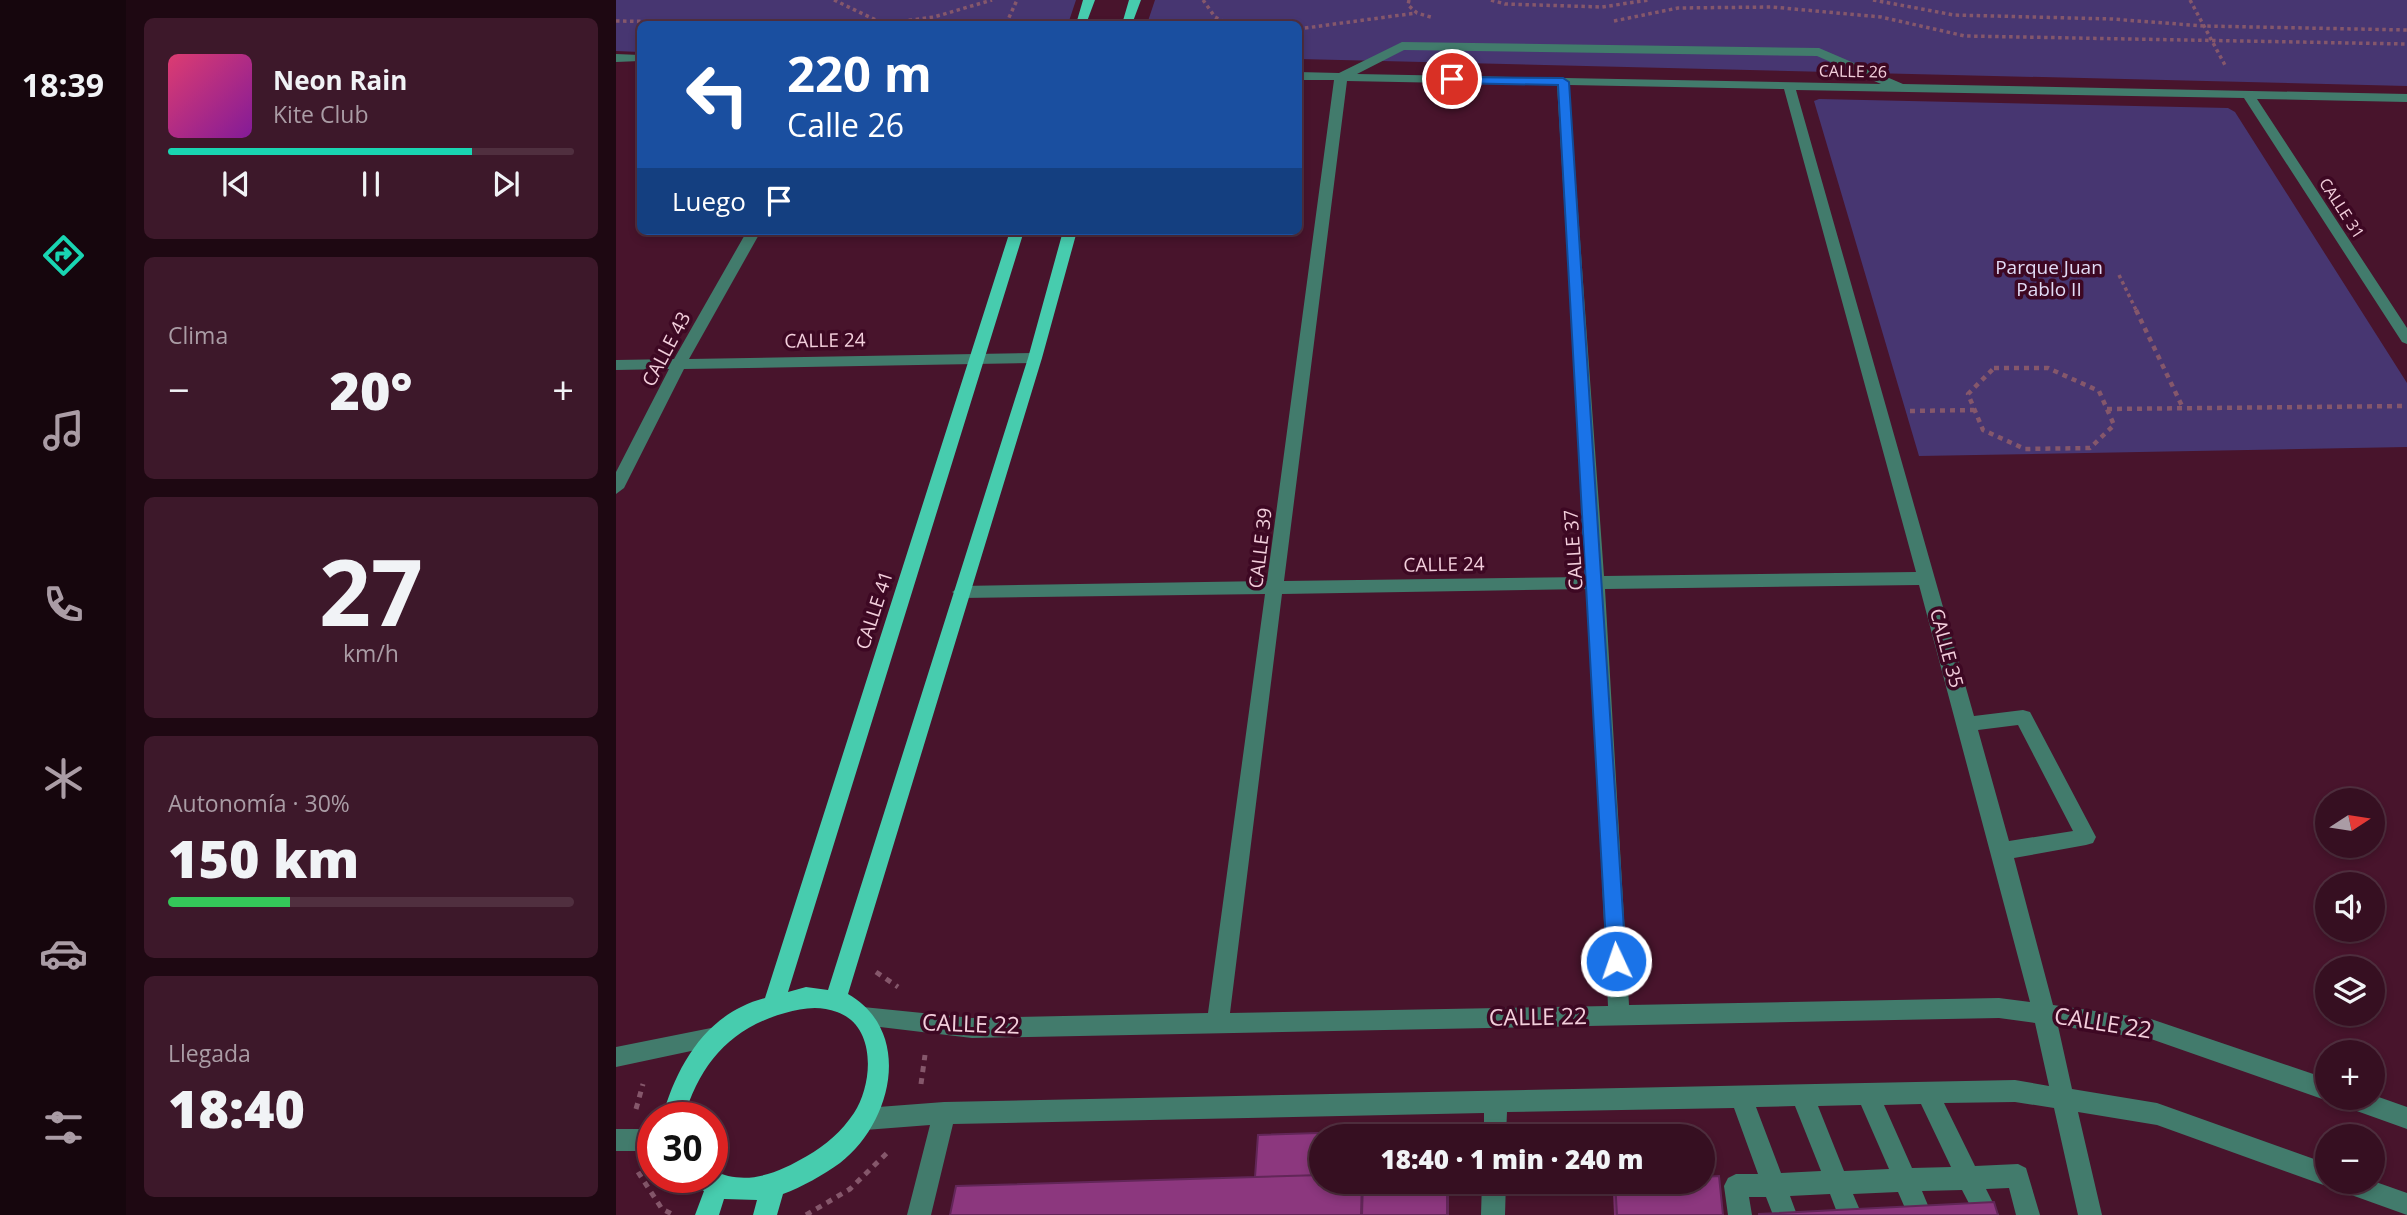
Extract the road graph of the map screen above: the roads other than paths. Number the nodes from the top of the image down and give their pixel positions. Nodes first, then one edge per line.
1 (1089, 0) edge
2 (1135, 0) edge
3 (1082, 21) edge
4 (1129, 21) edge
5 (637, 58) edge
6 (617, 59) edge
7 (1302, 76) edge
8 (1341, 77) junction
9 (1563, 82) junction
10 (1789, 86) junction
11 (1901, 88) junction
12 (2248, 95) junction
13 (2407, 98) edge
14 (752, 235) edge
15 (1016, 235) edge
16 (1069, 235) edge
17 (2407, 340) edge
18 (1035, 358) junction
19 (979, 359) junction
20 (679, 364) junction
21 (616, 365) edge
22 (616, 488) edge
23 (1928, 578) junction
24 (1596, 583) junction
25 (1277, 587) junction
26 (961, 592) junction
27 (1968, 724) junction
28 (2002, 851) junction
29 (835, 1001) junction
30 (774, 1003) junction
31 (2043, 1014) junction
32 (1619, 1016) junction
33 (863, 1017) junction
34 (1218, 1023) junction
35 (716, 1037) junction
36 (616, 1057) edge
37 (2315, 1085) edge
38 (1927, 1093) junction
39 (1868, 1094) junction
40 (1802, 1095) junction
41 (1741, 1096) junction
42 (2062, 1098) junction
43 (1496, 1101) junction
44 (677, 1102) edge
45 (2385, 1110) edge
46 (944, 1113) junction
47 (2407, 1118) edge
48 (865, 1119) junction
49 (1496, 1124) edge
50 (616, 1140) edge
51 (637, 1140) edge
52 (2315, 1171) edge
53 (1969, 1178) junction
54 (1905, 1180) junction
55 (1837, 1182) junction
56 (1773, 1184) junction
57 (728, 1186) edge
58 (773, 1187) junction
59 (709, 1193) edge
60 (1494, 1194) edge
61 (2377, 1194) edge
62 (2407, 1205) edge
63 (707, 1215) edge
64 (765, 1215) edge
65 (919, 1215) edge
66 (1493, 1215) edge
67 (1740, 1215) edge
68 (1785, 1215) edge
69 (1850, 1215) edge
70 (1920, 1215) edge
71 (1987, 1215) edge
72 (2028, 1215) edge
73 (2090, 1215) edge

1 - 3 main road
2 - 4 main road
5 - 6 street
7 - 8 street, CALLE 26
8 - 9 street, CALLE 26
8 - 11 street
8 - 25 street, CALLE 39
9 - 10 street, CALLE 26
9 - 24 street, CALLE 37
10 - 11 street, CALLE 26
10 - 23 street, CALLE 35
11 - 12 street, CALLE 26
12 - 13 street, CALLE 26
12 - 17 street, CALLE 31
14 - 20 street, CALLE 43
15 - 19 main road, CALLE 41
16 - 18 main road
18 - 19 street, CALLE 24
18 - 26 main road
19 - 20 street, CALLE 24
19 - 30 main road, CALLE 41
20 - 21 street, CALLE 24
20 - 22 street, CALLE 43
23 - 24 street, CALLE 24
23 - 27 street, CALLE 35
24 - 25 street, CALLE 24
24 - 32 street, CALLE 37
25 - 26 street, CALLE 24
25 - 34 street, CALLE 39
26 - 29 main road
27 - 28 street, CALLE 35
27 - 28 street
28 - 31 street, CALLE 35
29 - 30 main road
29 - 33 main road
30 - 35 main road
31 - 32 street, CALLE 22
31 - 37 street, CALLE 22
31 - 42 street, CALLE 35
32 - 34 street, CALLE 22
33 - 34 street, CALLE 22
33 - 48 main road
35 - 36 street
35 - 44 main road
38 - 39 street
38 - 42 street
38 - 53 street
39 - 40 street
39 - 54 street
40 - 41 street
40 - 55 street
41 - 43 street
41 - 56 street
42 - 52 street
42 - 73 street, CALLE 35
43 - 46 street
43 - 49 street
45 - 47 street
46 - 48 street
46 - 65 street
48 - 58 main road
50 - 51 street
53 - 54 street
53 - 71 street
53 - 72 street
54 - 55 street
54 - 70 street
55 - 56 street
55 - 69 street
56 - 67 street
56 - 68 street
57 - 58 main road
58 - 64 main road
59 - 63 main road
60 - 66 street
61 - 62 street

